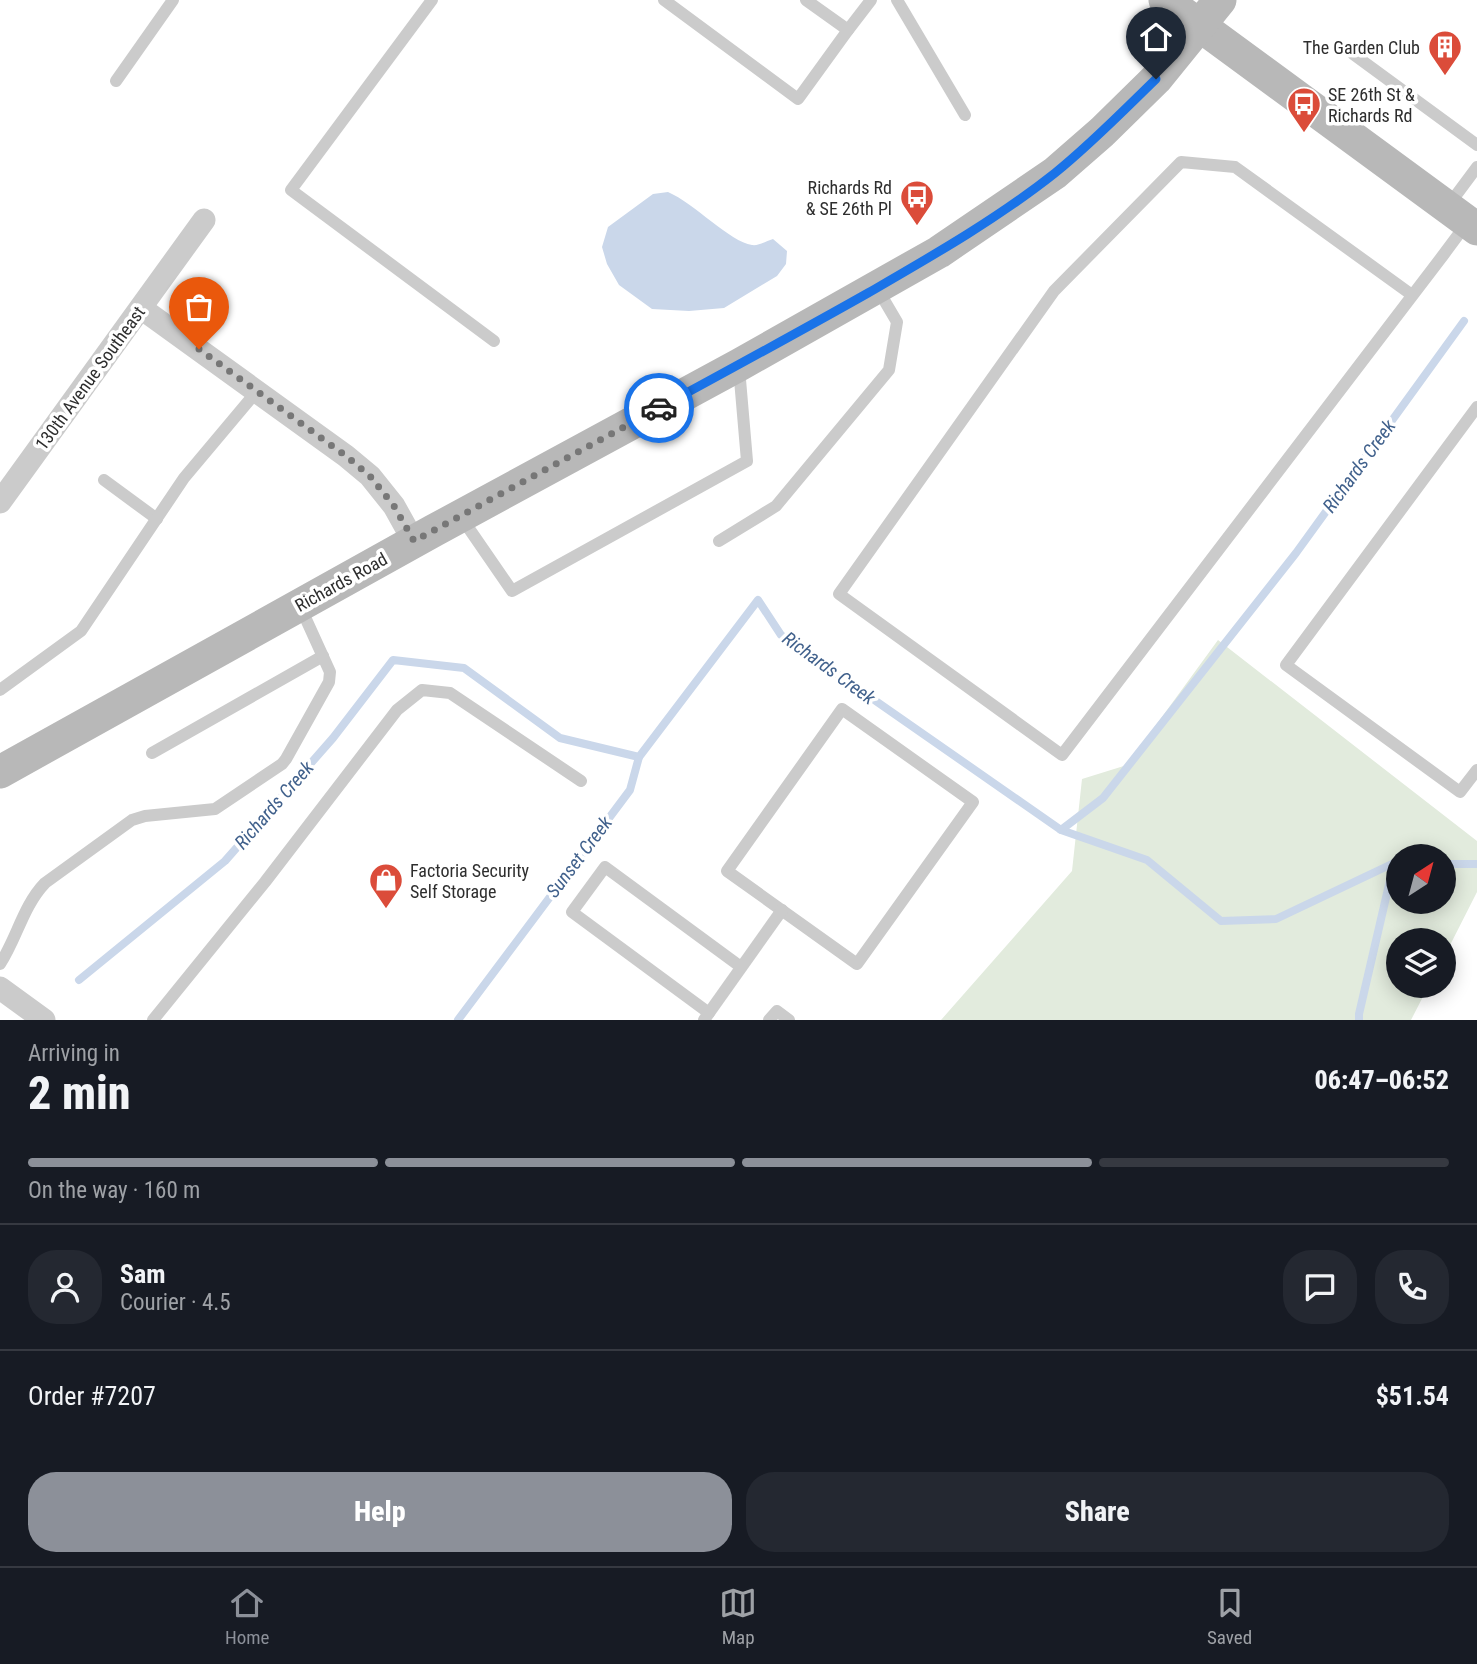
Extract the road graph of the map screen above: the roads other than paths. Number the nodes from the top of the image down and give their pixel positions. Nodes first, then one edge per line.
1 (173, 0) edge
2 (432, 0) edge
3 (664, 0) edge
4 (806, 0) edge
5 (871, 0) edge
6 (897, 0) edge
7 (1165, 0) edge
8 (1210, 13) edge
9 (848, 30) junction
10 (1353, 54) dead end
11 (116, 82) dead end
12 (965, 115) dead end
13 (1477, 145) edge
14 (1477, 167) edge
15 (1464, 219) edge
16 (204, 220) dead end
17 (877, 288) junction
18 (1412, 295) junction
19 (141, 308) junction
20 (494, 341) dead end
21 (739, 365) junction
22 (257, 391) junction
23 (1477, 407) edge
24 (104, 480) dead end
25 (0, 502) edge
26 (460, 516) junction
27 (157, 519) junction
28 (414, 541) junction
29 (719, 541) dead end
30 (299, 605) junction
31 (323, 656) junction
32 (0, 690) edge
33 (152, 753) dead end
34 (1477, 770) edge
35 (0, 772) edge
36 (581, 781) dead end
37 (782, 910) junction
38 (0, 964) edge
39 (741, 967) junction
40 (0, 988) edge
41 (706, 1017) edge
42 (44, 1020) edge
43 (153, 1020) edge
44 (769, 1020) edge
45 (789, 1020) edge

1 - 11 lane
2 - 20 lane
3 - 9 lane
4 - 9 lane
5 - 9 lane
6 - 12 lane
7 - 8 main road
8 - 15 main road
8 - 17 main road, Richards Road
10 - 13 lane
14 - 15 lane
15 - 18 lane
16 - 19 street, 130th Avenue Southeast
17 - 21 main road, Richards Road
17 - 29 lane
18 - 18 lane
19 - 22 street
19 - 25 street, 130th Avenue Southeast
21 - 26 main road, Richards Road
21 - 26 lane
22 - 27 lane
22 - 28 street
23 - 34 lane
24 - 27 lane
26 - 28 main road, Richards Road
27 - 32 lane
28 - 30 main road, Richards Road
30 - 31 lane
30 - 35 main road, Richards Road
31 - 33 lane
31 - 38 lane
36 - 43 lane
37 - 37 lane
37 - 39 lane
39 - 41 lane
39 - 41 lane
40 - 42 street
44 - 45 lane

